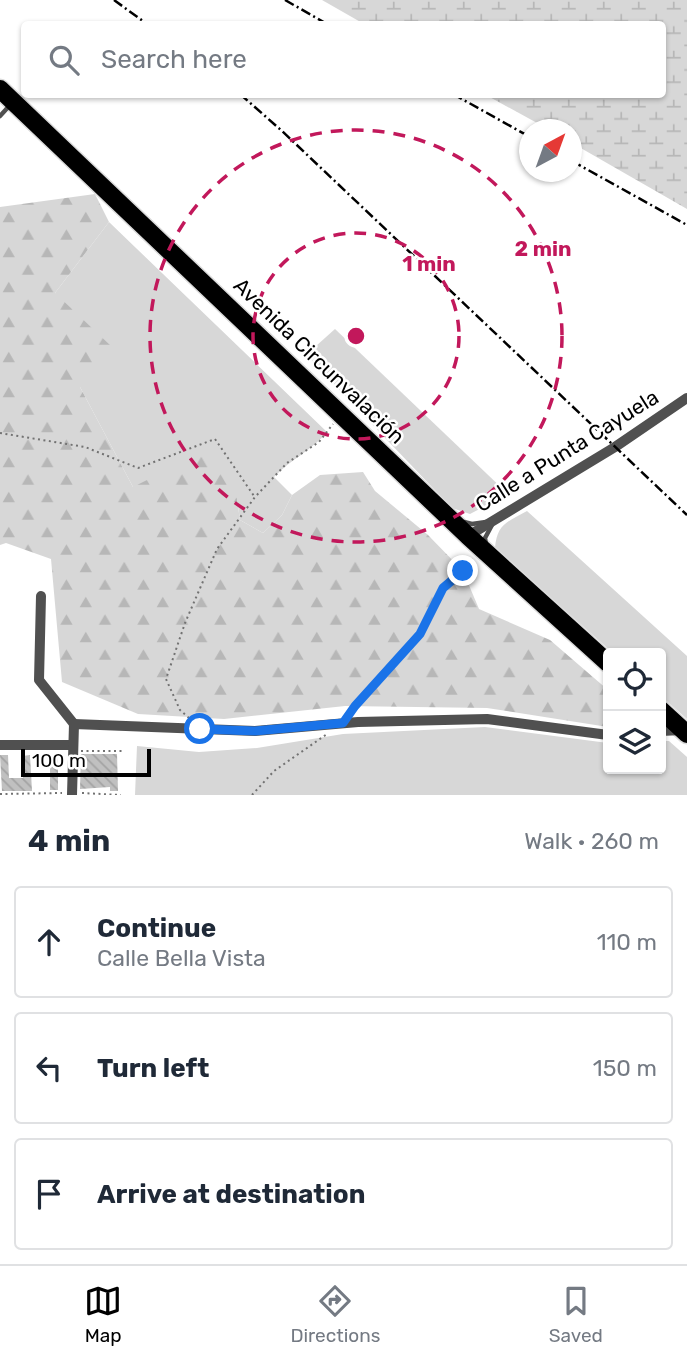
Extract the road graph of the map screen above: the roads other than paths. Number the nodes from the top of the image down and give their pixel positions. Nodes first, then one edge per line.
1 (4, 92) edge
2 (0, 116) edge
3 (687, 398) edge
4 (450, 519) junction
5 (494, 521) junction
6 (479, 546) junction
7 (41, 596) dead end
8 (603, 658) edge
9 (662, 711) edge
10 (74, 724) junction
11 (666, 731) edge
12 (685, 732) edge
13 (603, 734) edge
14 (0, 745) edge
15 (73, 745) junction
16 (72, 794) edge

1 - 2 lane
1 - 4 highway, Avenida Circunvalación
3 - 5 street, Calle a Punta Cayuela
4 - 5 lane
4 - 6 highway, Avenida Circunvalación
5 - 6 street, Calle a Punta Cayuela
5 - 6 lane
6 - 8 highway, Avenida Circunvalación
7 - 10 street
9 - 12 highway
10 - 13 street
10 - 15 street
11 - 12 street
14 - 15 street
15 - 16 street

